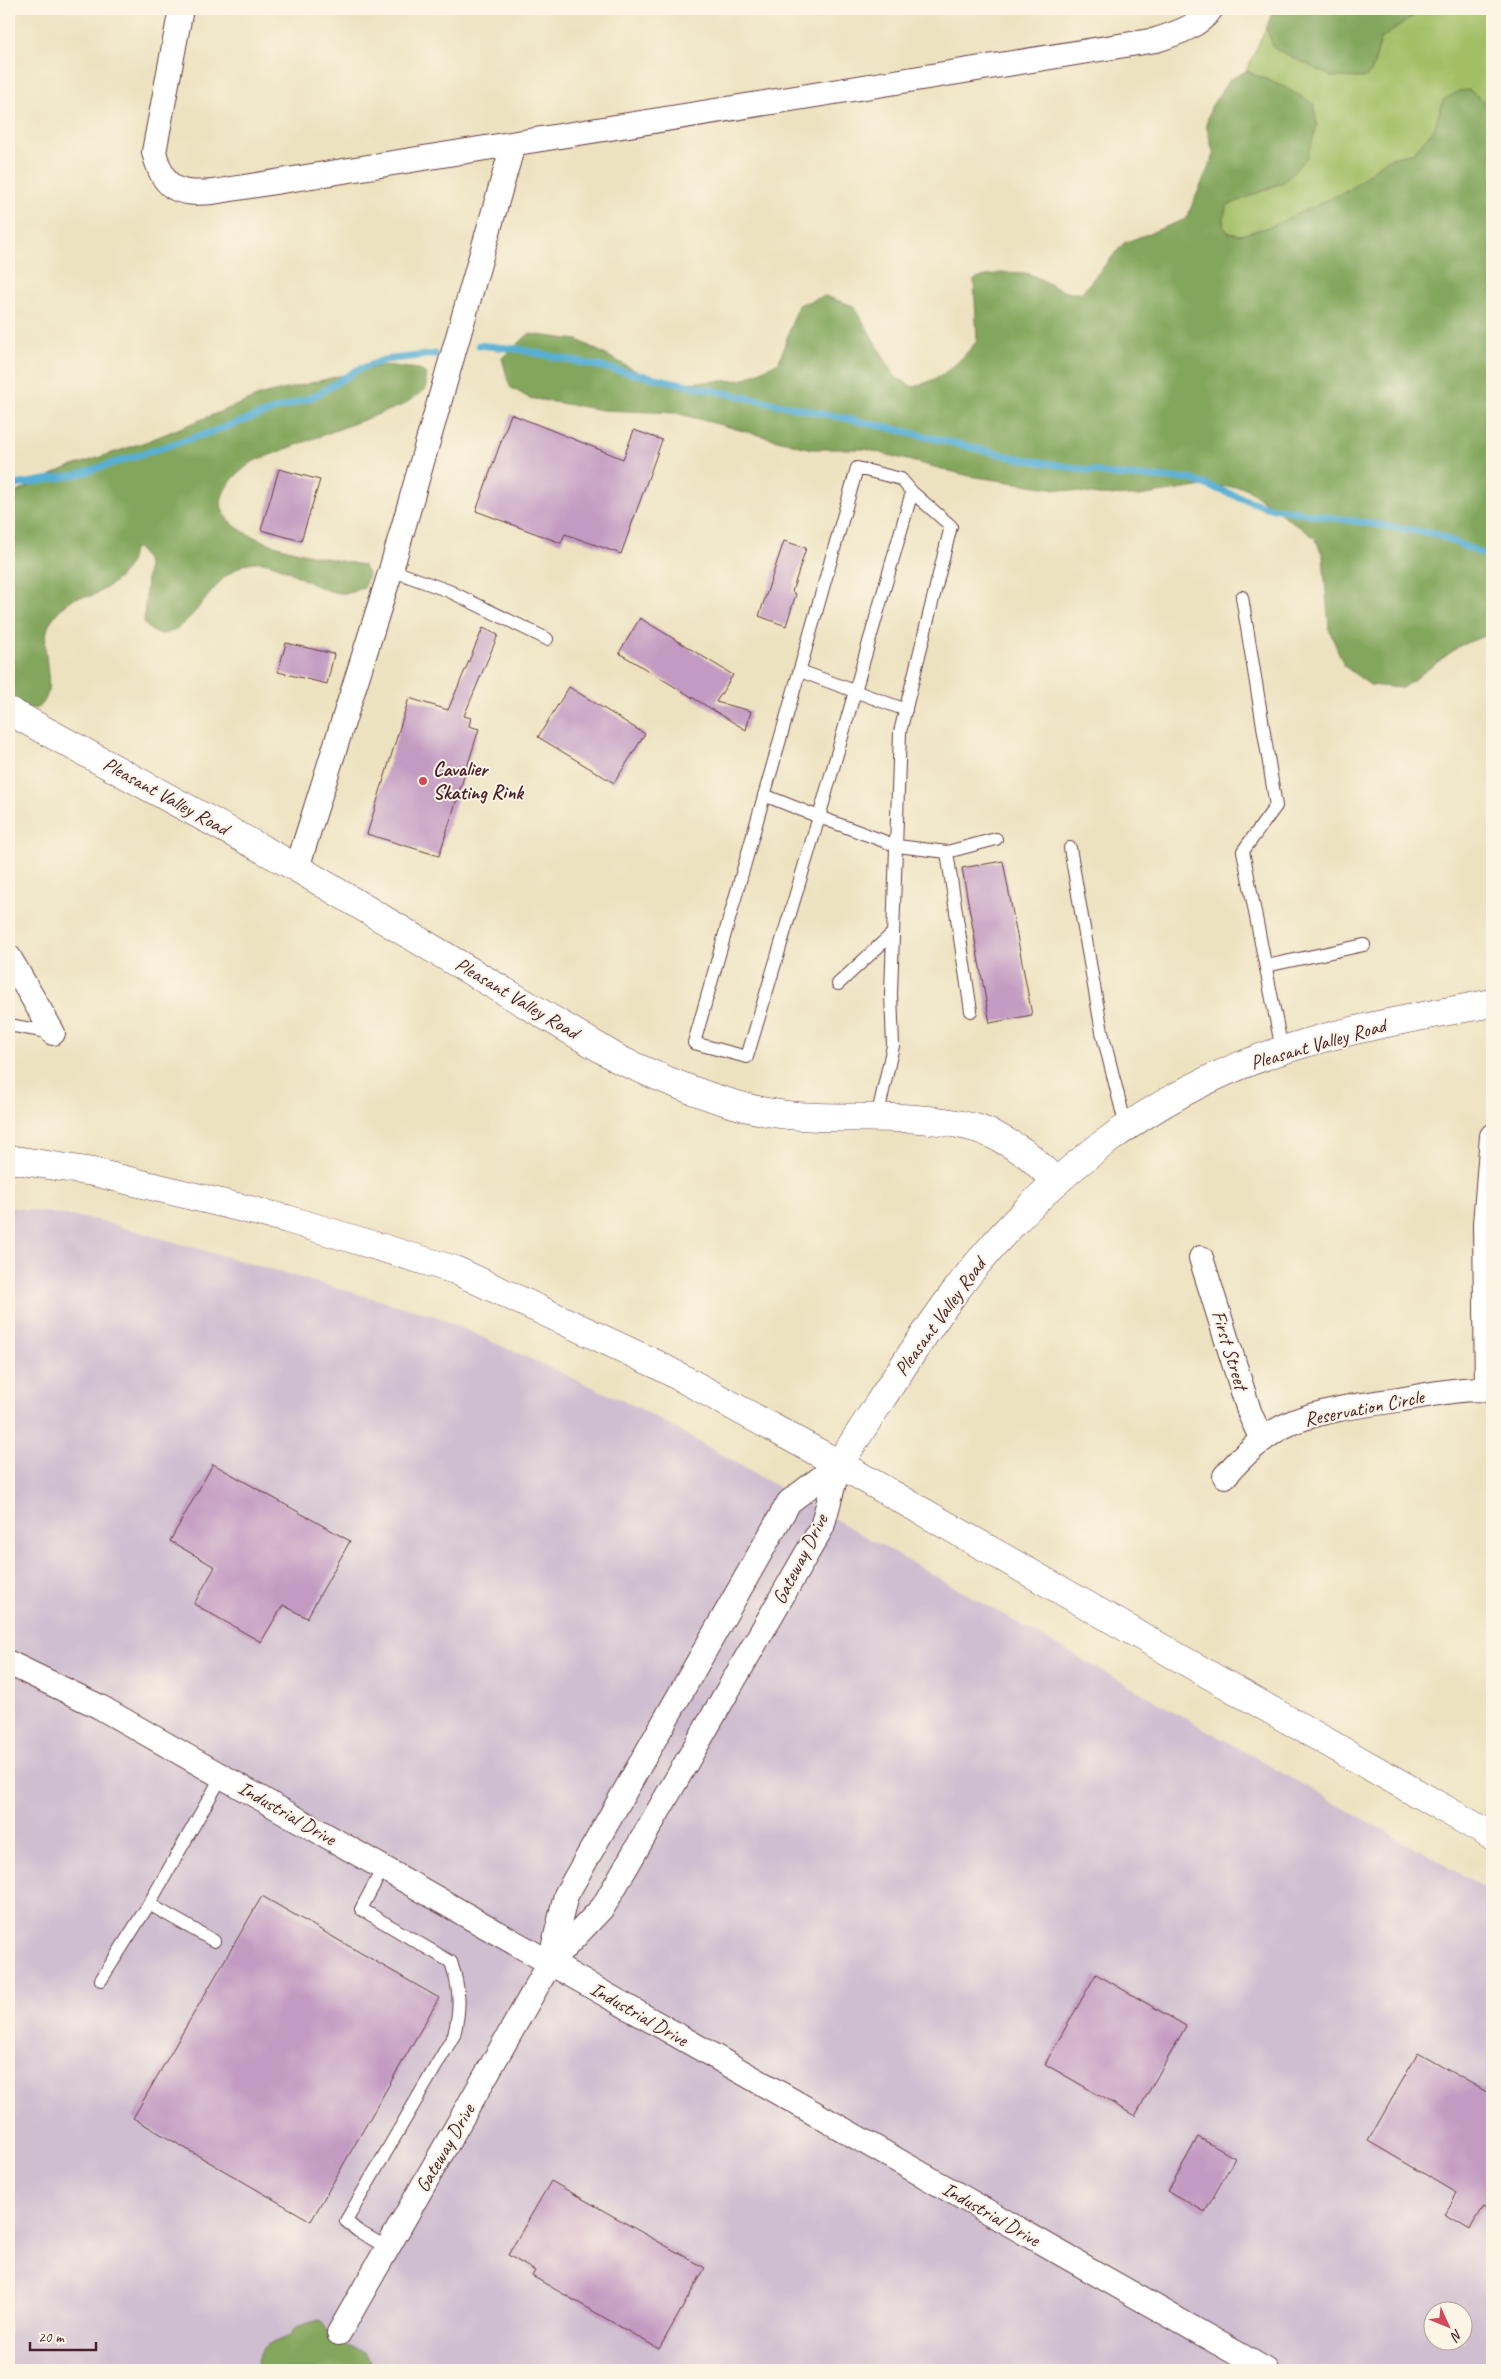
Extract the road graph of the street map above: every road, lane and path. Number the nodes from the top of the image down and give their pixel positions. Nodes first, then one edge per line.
1 (181, 9) edge
2 (1211, 9) edge
3 (513, 146) junction
4 (912, 492) junction
5 (391, 570) junction
6 (1242, 597) dead end
7 (548, 639) dead end
8 (800, 670) junction
9 (856, 690) junction
10 (906, 710) junction
11 (9, 711) edge
12 (764, 795) junction
13 (819, 817) junction
14 (996, 839) dead end
15 (897, 846) junction
16 (1070, 848) dead end
17 (947, 852) junction
18 (297, 868) junction
19 (893, 933) junction
20 (1364, 945) dead end
21 (9, 957) edge
22 (1266, 966) junction
23 (838, 984) dead end
24 (1492, 1003) edge
25 (971, 1011) dead end
26 (9, 1025) edge
27 (53, 1033) joint
28 (1282, 1050) junction
29 (877, 1118) junction
30 (1126, 1127) junction
31 (1492, 1136) edge
32 (9, 1159) edge
33 (1056, 1182) junction
34 (1201, 1258) dead end
35 (1489, 1390) edge
36 (1262, 1440) junction
37 (840, 1464) junction
38 (1225, 1476) dead end
39 (9, 1663) edge
40 (222, 1776) junction
41 (1492, 1836) edge
42 (383, 1868) junction
43 (149, 1904) junction
44 (214, 1941) dead end
45 (550, 1963) junction
46 (101, 1980) dead end
47 (388, 2248) junction
48 (339, 2334) dead end
49 (1266, 2370) edge

1 - 3 street
2 - 3 street
3 - 5 street
4 - 8 lane
4 - 9 lane
4 - 10 lane
5 - 7 lane
5 - 18 street
6 - 22 lane
8 - 9 lane
8 - 12 lane
9 - 10 lane
9 - 13 lane
10 - 15 lane
11 - 18 street, Pleasant Valley Road
12 - 13 lane
12 - 13 lane
13 - 15 lane
14 - 17 lane
15 - 17 lane
15 - 19 lane
16 - 30 lane
17 - 25 lane
18 - 29 street, Pleasant Valley Road
19 - 23 lane
19 - 29 lane
20 - 22 lane
21 - 27 street
22 - 28 lane
24 - 28 street, Pleasant Valley Road
26 - 27 lane
28 - 30 street, Pleasant Valley Road
29 - 33 street, Pleasant Valley Road
30 - 33 street, Pleasant Valley Road
31 - 35 street
32 - 37 street
33 - 37 street, Pleasant Valley Road
34 - 36 street, First Street
35 - 36 street, Reservation Circle
36 - 38 street, Reservation Circle
37 - 41 street
37 - 45 street, Gateway Drive
37 - 45 street, Gateway Drive
39 - 40 street, Industrial Drive
40 - 42 street, Industrial Drive
40 - 43 lane
42 - 45 street, Industrial Drive
42 - 47 lane
43 - 44 lane
43 - 46 lane
45 - 47 street, Gateway Drive
45 - 49 street, Industrial Drive
47 - 48 street, Gateway Drive

